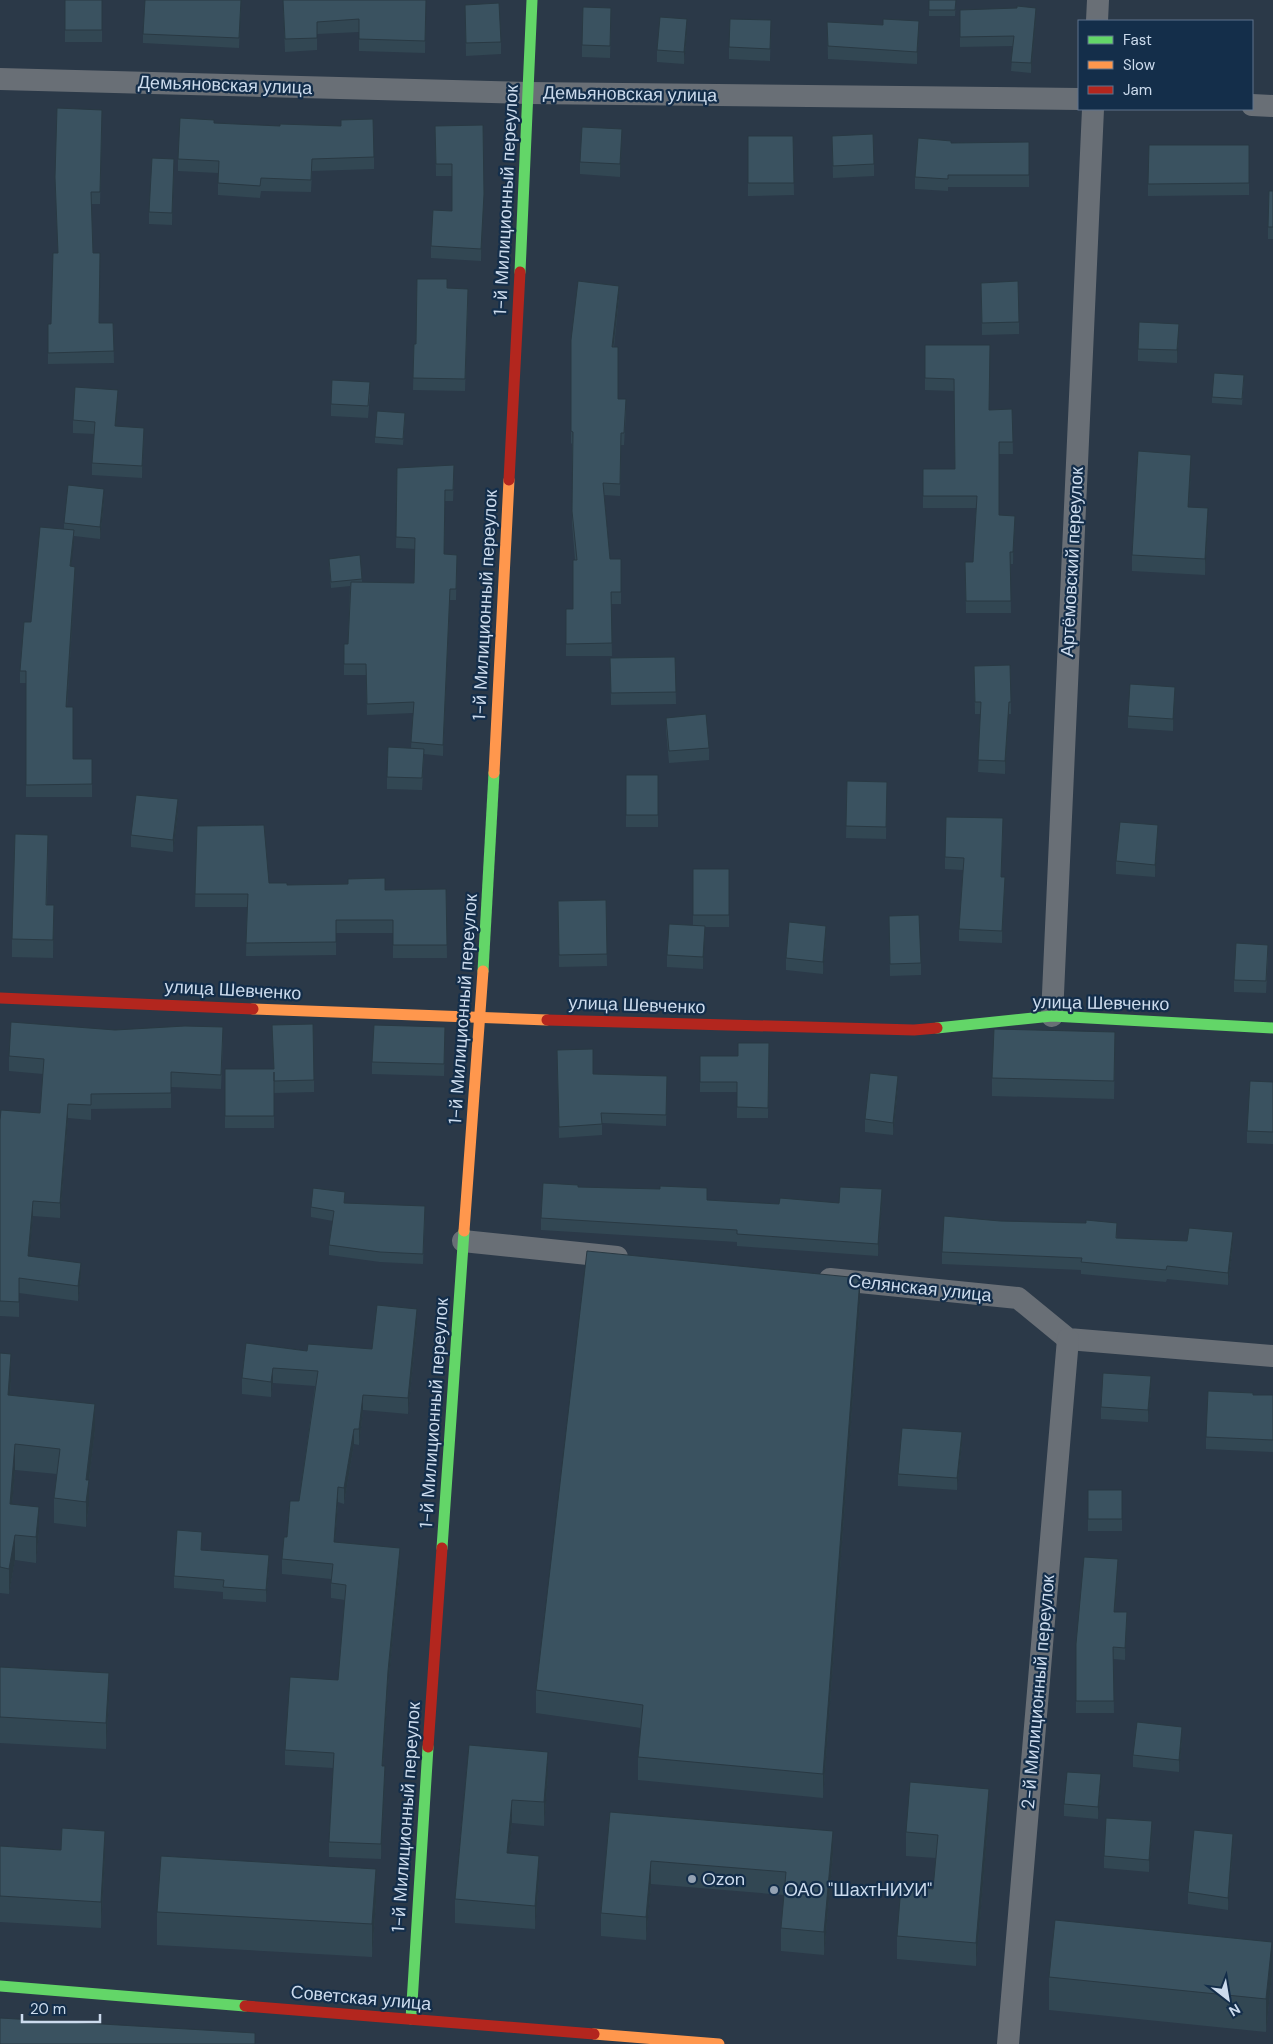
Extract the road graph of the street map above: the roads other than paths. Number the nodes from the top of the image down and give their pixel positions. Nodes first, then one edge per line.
1 (532, 0) edge
2 (1098, 0) edge
3 (1097, 20) edge
4 (0, 78) edge
5 (529, 93) junction
6 (1078, 98) edge
7 (1253, 105) edge
8 (1273, 106) edge
9 (1093, 110) edge
10 (0, 998) edge
11 (1052, 1016) junction
12 (481, 1018) junction
13 (1273, 1028) edge
14 (463, 1241) junction
15 (642, 1259) edge
16 (810, 1276) edge
17 (1068, 1339) junction
18 (1273, 1356) edge
19 (0, 1986) edge
20 (411, 2019) junction
21 (719, 2044) edge
22 (1008, 2044) edge

1 - 5 street, 1-й Милиционный переулок
2 - 3 street
4 - 5 street, Демьяновская улица
5 - 6 street, Демьяновская улица
5 - 12 street, 1-й Милиционный переулок
7 - 8 street
9 - 11 street, Артёмовский переулок
10 - 12 street, улица Шевченко
11 - 12 street, улица Шевченко
11 - 13 street, улица Шевченко
12 - 14 street, 1-й Милиционный переулок
14 - 15 street
14 - 20 street, 1-й Милиционный переулок
16 - 17 street, Селянская улица
17 - 18 street
17 - 22 street, 2-й Милиционный переулок
19 - 20 street, Советская улица
20 - 21 street, Советская улица

